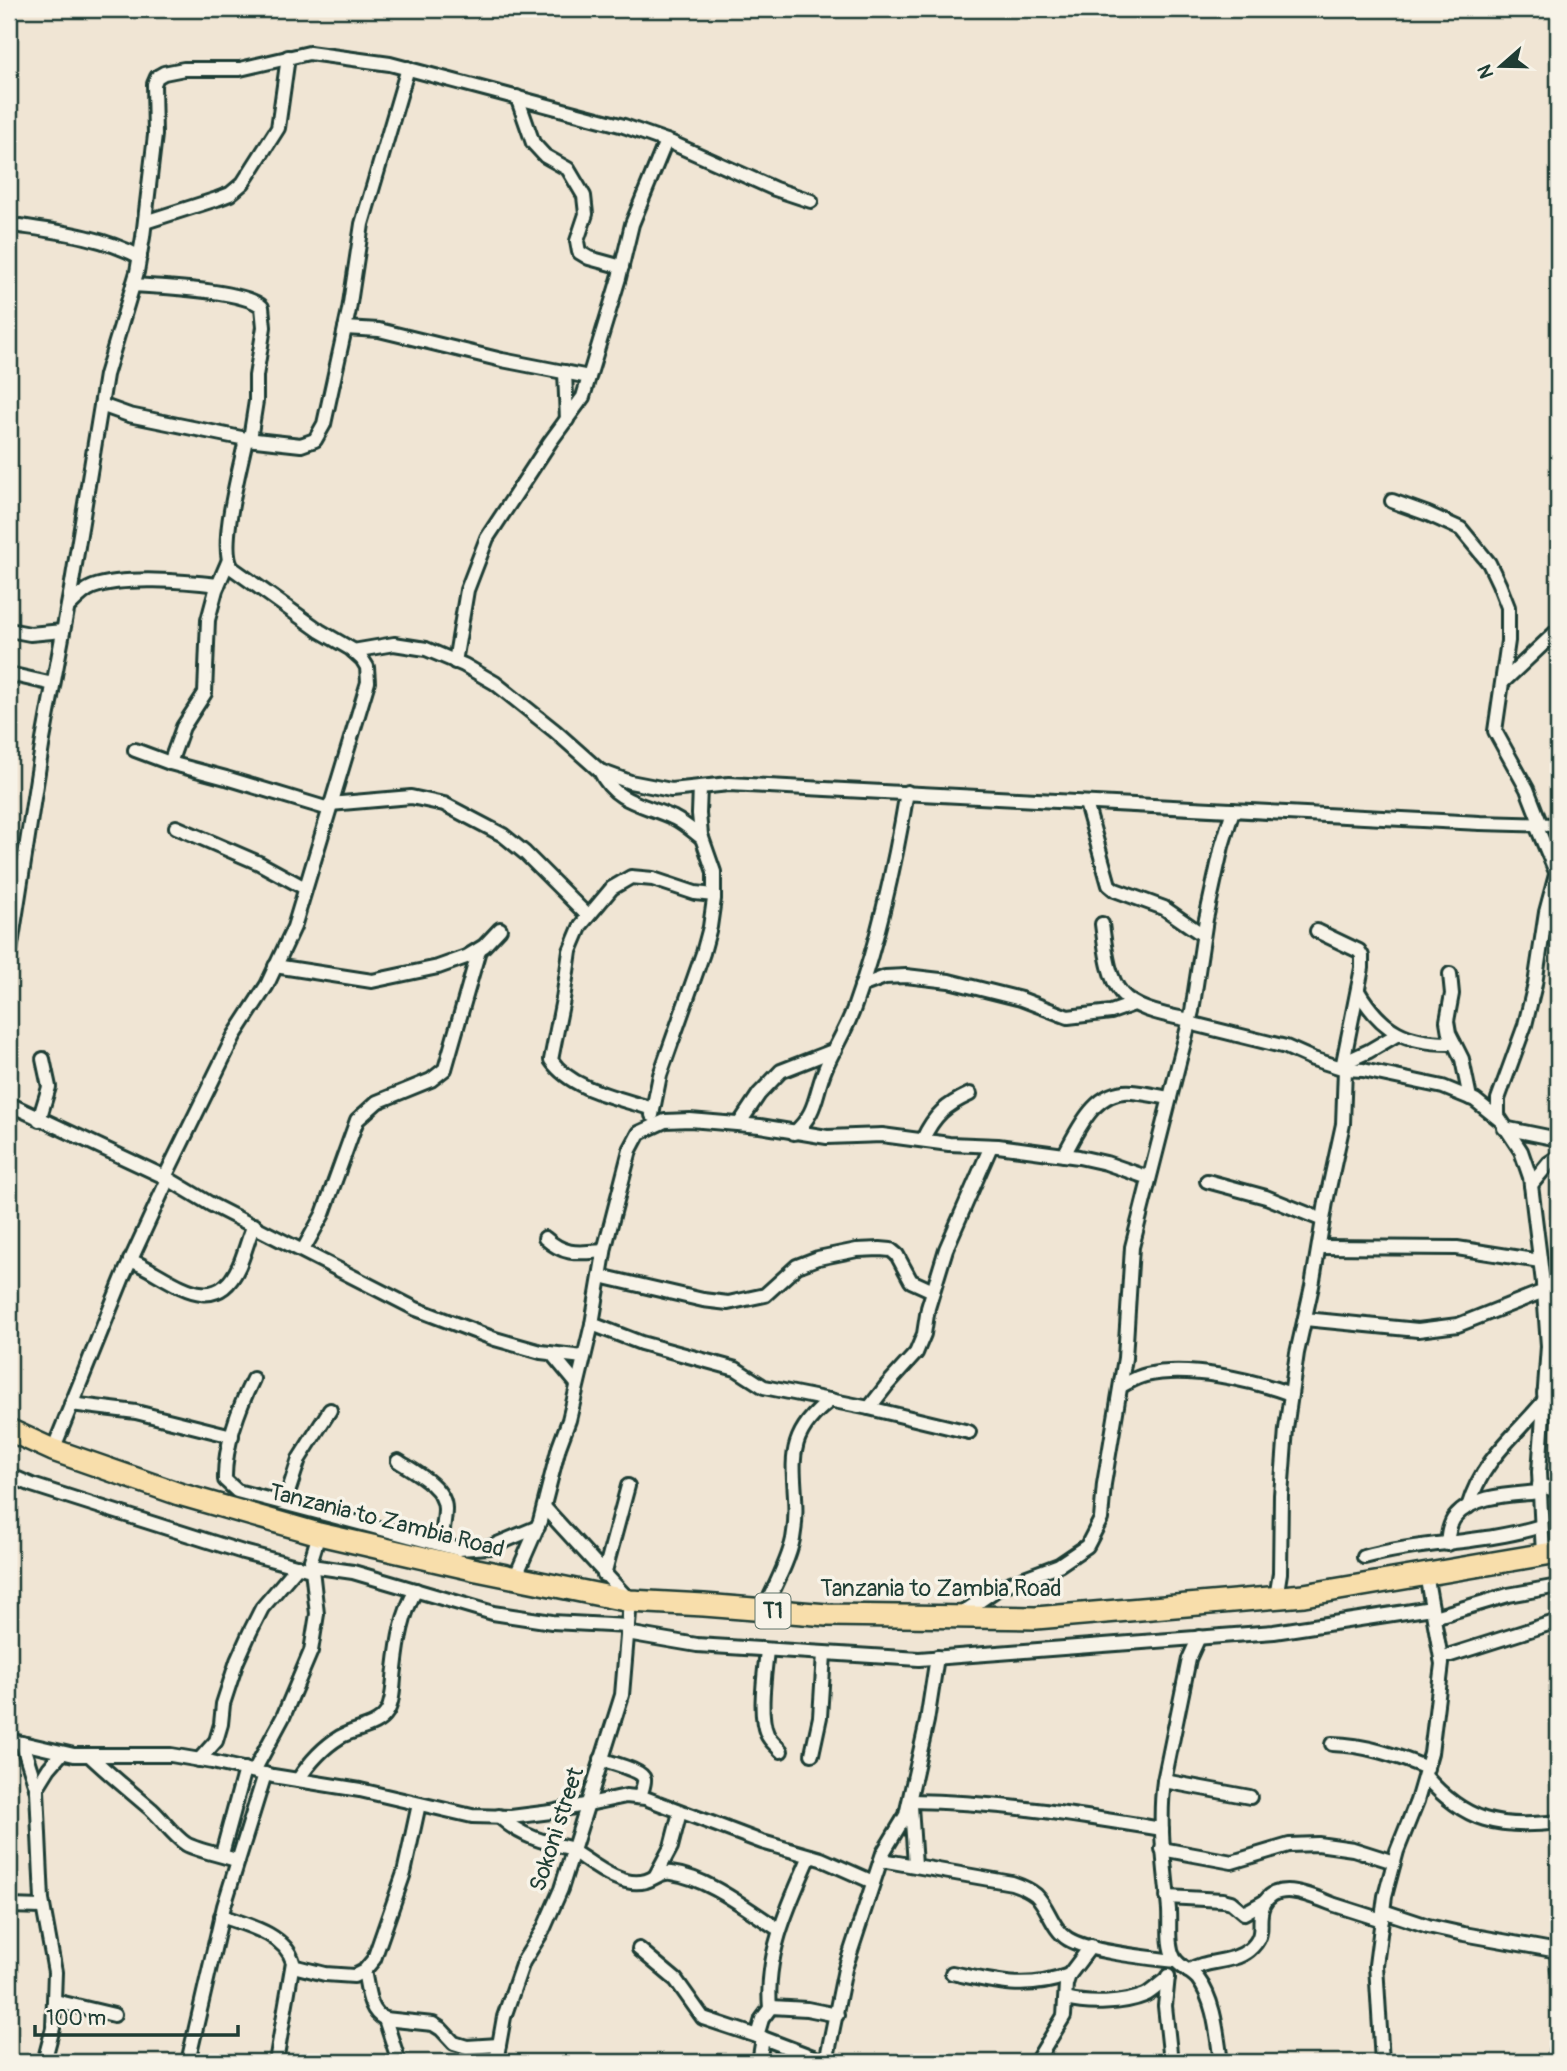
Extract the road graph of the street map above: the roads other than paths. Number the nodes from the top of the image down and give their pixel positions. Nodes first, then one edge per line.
1 (288, 57) junction
2 (408, 68) junction
3 (517, 97) junction
4 (666, 141) junction
5 (811, 201) dead end
6 (145, 222) junction
7 (20, 226) dead end
8 (140, 257) junction
9 (622, 267) junction
10 (133, 285) junction
11 (345, 328) junction
12 (565, 372) junction
13 (589, 377) junction
14 (101, 405) junction
15 (566, 420) junction
16 (248, 439) junction
17 (1391, 502) dead end
18 (228, 562) junction
19 (218, 585) junction
20 (67, 607) junction
21 (9, 630) edge
22 (1558, 630) edge
23 (63, 631) junction
24 (353, 651) junction
25 (456, 662) junction
26 (9, 674) edge
27 (1503, 682) junction
28 (53, 684) junction
29 (135, 750) dead end
30 (170, 763) junction
31 (600, 771) junction
32 (700, 787) junction
33 (907, 792) junction
34 (1086, 803) junction
35 (330, 807) junction
36 (1233, 810) junction
37 (1538, 825) junction
38 (1558, 825) edge
39 (176, 827) dead end
40 (702, 838) junction
41 (1557, 869) edge
42 (305, 888) junction
43 (714, 895) junction
44 (588, 916) junction
45 (1102, 924) dead end
46 (500, 929) dead end
47 (1317, 931) dead end
48 (1203, 935) junction
49 (478, 950) junction
50 (9, 958) edge
51 (275, 966) junction
52 (1450, 974) dead end
53 (861, 986) junction
54 (1357, 991) junction
55 (1134, 1004) junction
56 (1189, 1021) junction
57 (1398, 1034) junction
58 (1454, 1043) junction
59 (835, 1050) junction
60 (43, 1059) dead end
61 (1343, 1067) junction
62 (970, 1094) dead end
63 (1170, 1098) junction
64 (1470, 1098) junction
65 (9, 1104) edge
66 (653, 1109) junction
67 (39, 1120) junction
68 (738, 1124) junction
69 (1502, 1124) junction
70 (649, 1129) junction
71 (794, 1133) junction
72 (923, 1139) junction
73 (1558, 1139) edge
74 (991, 1146) junction
75 (1064, 1155) junction
76 (1558, 1157) edge
77 (166, 1178) junction
78 (1149, 1178) junction
79 (1207, 1181) dead end
80 (1531, 1185) junction
81 (1323, 1220) junction
82 (254, 1225) junction
83 (545, 1238) dead end
84 (1319, 1247) junction
85 (303, 1250) junction
86 (604, 1251) junction
87 (130, 1260) junction
88 (1540, 1261) junction
89 (600, 1276) junction
90 (1544, 1288) junction
91 (1558, 1288) edge
92 (933, 1291) junction
93 (1305, 1319) junction
94 (592, 1324) junction
95 (552, 1354) junction
96 (583, 1357) junction
97 (253, 1378) dead end
98 (577, 1384) junction
99 (1121, 1386) junction
100 (1558, 1389) edge
101 (1291, 1394) junction
102 (1544, 1397) junction
103 (831, 1400) junction
104 (71, 1404) junction
105 (869, 1408) junction
106 (330, 1410) dead end
107 (9, 1430) edge
108 (969, 1432) dead end
109 (232, 1436) junction
110 (53, 1450) junction
111 (398, 1461) dead end
112 (9, 1475) edge
113 (628, 1486) dead end
114 (1540, 1488) junction
115 (1558, 1492) edge
116 (285, 1502) junction
117 (544, 1507) junction
118 (1468, 1507) junction
119 (1541, 1526) junction
120 (538, 1527) junction
121 (319, 1534) junction
122 (440, 1544) junction
123 (1447, 1544) junction
124 (1550, 1553) edge
125 (1364, 1558) dead end
126 (306, 1567) junction
127 (1426, 1574) junction
128 (604, 1575) junction
129 (515, 1578) junction
130 (1558, 1586) edge
131 (416, 1590) junction
132 (1276, 1598) junction
133 (630, 1601) junction
134 (764, 1610) junction
135 (1433, 1613) junction
136 (955, 1618) junction
137 (1556, 1624) edge
138 (627, 1630) junction
139 (1199, 1637) junction
140 (767, 1650) junction
141 (824, 1654) junction
142 (937, 1657) junction
143 (1441, 1657) junction
144 (1332, 1744) dead end
145 (14, 1745) edge
146 (781, 1751) dead end
147 (62, 1753) junction
148 (811, 1754) dead end
149 (89, 1755) junction
150 (601, 1759) junction
151 (199, 1760) junction
152 (255, 1771) junction
153 (1426, 1772) junction
154 (298, 1780) junction
155 (1164, 1781) junction
156 (36, 1789) junction
157 (640, 1797) junction
158 (1250, 1797) dead end
159 (910, 1799) junction
160 (588, 1802) junction
161 (419, 1804) junction
162 (680, 1812) junction
163 (499, 1816) junction
164 (1558, 1822) edge
165 (1162, 1829) junction
166 (1162, 1849) junction
167 (574, 1850) junction
168 (222, 1854) junction
169 (810, 1856) junction
170 (881, 1860) junction
171 (238, 1861) junction
172 (1394, 1862) junction
173 (915, 1865) junction
174 (656, 1875) junction
175 (873, 1882) junction
176 (1167, 1897) junction
177 (1264, 1902) junction
178 (9, 1906) edge
179 (42, 1907) junction
180 (1382, 1915) junction
181 (221, 1916) junction
182 (780, 1930) junction
183 (1091, 1946) junction
184 (639, 1948) dead end
185 (1558, 1951) edge
186 (1172, 1960) junction
187 (293, 1966) junction
188 (364, 1971) junction
189 (1188, 1971) junction
190 (1558, 1971) edge
191 (952, 1973) dead end
192 (1069, 1975) junction
193 (1168, 1978) junction
194 (1066, 1999) junction
195 (55, 2001) junction
196 (770, 2008) junction
197 (114, 2015) dead end
198 (837, 2015) junction
199 (385, 2020) junction
200 (760, 2037) junction
201 (1558, 2041) edge
202 (499, 2046) junction
203 (1382, 2060) edge
204 (44, 2062) edge
205 (188, 2062) edge
206 (276, 2062) edge
207 (399, 2062) edge
208 (496, 2062) edge
209 (760, 2062) edge
210 (1036, 2062) edge
211 (1171, 2062) edge
212 (1221, 2062) edge
213 (1396, 2062) edge
214 (1554, 2062) edge

1 - 2 street
1 - 6 street
1 - 6 street
2 - 3 street
2 - 11 street
3 - 4 street
3 - 9 street
4 - 5 street
4 - 9 street
6 - 8 street
7 - 8 street
8 - 10 street
9 - 13 street
10 - 14 street
10 - 16 street
11 - 12 street
11 - 16 street
12 - 13 street
12 - 15 street
13 - 15 street
14 - 16 street
14 - 20 street
15 - 25 street
16 - 18 street
17 - 27 street
18 - 19 street
18 - 24 street
19 - 20 street
19 - 30 street
20 - 23 street
21 - 23 street
22 - 27 street
23 - 28 street
24 - 25 street
24 - 35 street
25 - 31 street
26 - 28 street
27 - 37 street
28 - 50 street
29 - 30 street
30 - 35 street
31 - 32 street
31 - 40 street
32 - 33 street
32 - 40 street
33 - 34 street
33 - 53 street
34 - 36 street
34 - 48 street
35 - 42 street
35 - 44 street
36 - 37 street
36 - 48 street
37 - 38 street
37 - 41 street
39 - 42 street
40 - 43 street
41 - 69 street
42 - 51 street
43 - 44 street
43 - 66 street
44 - 66 street
45 - 55 street
46 - 49 street
47 - 54 street
48 - 56 street
49 - 51 street
49 - 85 street
51 - 77 street
52 - 58 street
53 - 55 street
53 - 59 street
54 - 57 street
54 - 61 street
55 - 56 street
56 - 61 street
56 - 63 street
57 - 58 street
57 - 61 street
58 - 64 street
59 - 68 street
59 - 71 street
60 - 67 street
61 - 64 street
61 - 81 street
62 - 72 street
63 - 75 street
63 - 78 street
64 - 69 street
65 - 67 street
66 - 70 street
67 - 77 street
68 - 70 street
68 - 71 street
69 - 73 street
69 - 80 street
70 - 86 street
71 - 72 street
72 - 74 street
74 - 75 street
74 - 92 street
75 - 78 street
76 - 80 street
77 - 82 street
77 - 87 street
78 - 99 street
79 - 81 street
80 - 88 street
81 - 84 street
82 - 85 street
82 - 87 street
83 - 86 street
84 - 88 street
84 - 93 street
85 - 95 street
86 - 89 street
87 - 104 street
88 - 90 street
89 - 92 street
89 - 94 street
90 - 91 street
90 - 93 street
90 - 102 street
92 - 105 street
93 - 101 street
94 - 96 street
94 - 103 street
95 - 96 street
95 - 98 street
96 - 98 street
97 - 109 street
98 - 117 street
99 - 101 street
99 - 136 street
100 - 102 street
101 - 132 street
102 - 114 street
102 - 118 street
103 - 105 street
103 - 134 street
104 - 109 street
104 - 110 street
105 - 108 street
106 - 116 street
107 - 110 highway, Tanzania to Zambia Road / T1
109 - 116 street
110 - 121 highway, Tanzania to Zambia Road / T1
111 - 122 street
112 - 126 street
113 - 128 street
114 - 115 street
114 - 118 street
114 - 119 street
116 - 122 street
117 - 120 street
117 - 128 street
118 - 123 street
119 - 123 street
119 - 124 street
120 - 122 street
120 - 129 street
121 - 126 street
121 - 129 highway, Tanzania to Zambia Road / T1
123 - 125 street
124 - 127 highway, Tanzania to Zambia Road / T1
126 - 131 street
126 - 151 street
126 - 152 street
127 - 132 highway, Tanzania to Zambia Road / T1
127 - 135 street
128 - 133 street
129 - 133 highway, Tanzania to Zambia Road / T1
130 - 135 street
131 - 138 street
131 - 154 street
132 - 136 highway, Tanzania to Zambia Road / T1
133 - 134 highway, Tanzania to Zambia Road / T1
133 - 138 street, Sokoni street
134 - 136 highway, Tanzania to Zambia Road / T1
135 - 139 street
135 - 143 street
137 - 143 street
138 - 140 street
138 - 150 street, Sokoni street
139 - 142 street
139 - 155 street
140 - 141 street
140 - 146 street
141 - 142 street
141 - 148 street
142 - 159 street
143 - 153 street
144 - 153 street
145 - 147 street
145 - 156 street
147 - 149 street
147 - 156 street
149 - 151 street
149 - 168 street
150 - 157 street
150 - 160 street, Sokoni street
151 - 152 street
152 - 154 street
152 - 168 street
152 - 171 street
153 - 164 street
153 - 172 street
154 - 161 street
155 - 158 street
155 - 165 street
156 - 179 street
157 - 160 street
157 - 162 street
159 - 165 street
159 - 170 street
159 - 173 street
160 - 163 street
160 - 167 street, Sokoni street
161 - 163 street
161 - 188 street
162 - 169 street
162 - 174 street
163 - 167 street
165 - 166 street
166 - 172 street
166 - 176 street
167 - 174 street
167 - 202 street, Sokoni street
168 - 171 street
169 - 175 street
169 - 182 street
170 - 173 street
170 - 175 street
171 - 181 street
172 - 180 street
173 - 183 street
174 - 182 street
175 - 198 street
176 - 177 street
176 - 186 street
177 - 180 street
177 - 189 street
178 - 179 street
179 - 195 street
180 - 185 street
180 - 203 street
181 - 187 street
181 - 205 street
182 - 196 street
183 - 186 street
183 - 192 street
184 - 200 street
185 - 190 street
186 - 189 street
186 - 193 street
187 - 188 street
187 - 206 street
188 - 199 street
189 - 212 street
191 - 192 street
192 - 194 street
193 - 194 street
193 - 211 street
194 - 210 street
195 - 197 street
195 - 204 street
196 - 198 street
196 - 200 street
198 - 200 street
199 - 202 street
199 - 207 street
200 - 209 street
201 - 214 street
202 - 208 street, Sokoni street
203 - 213 street

